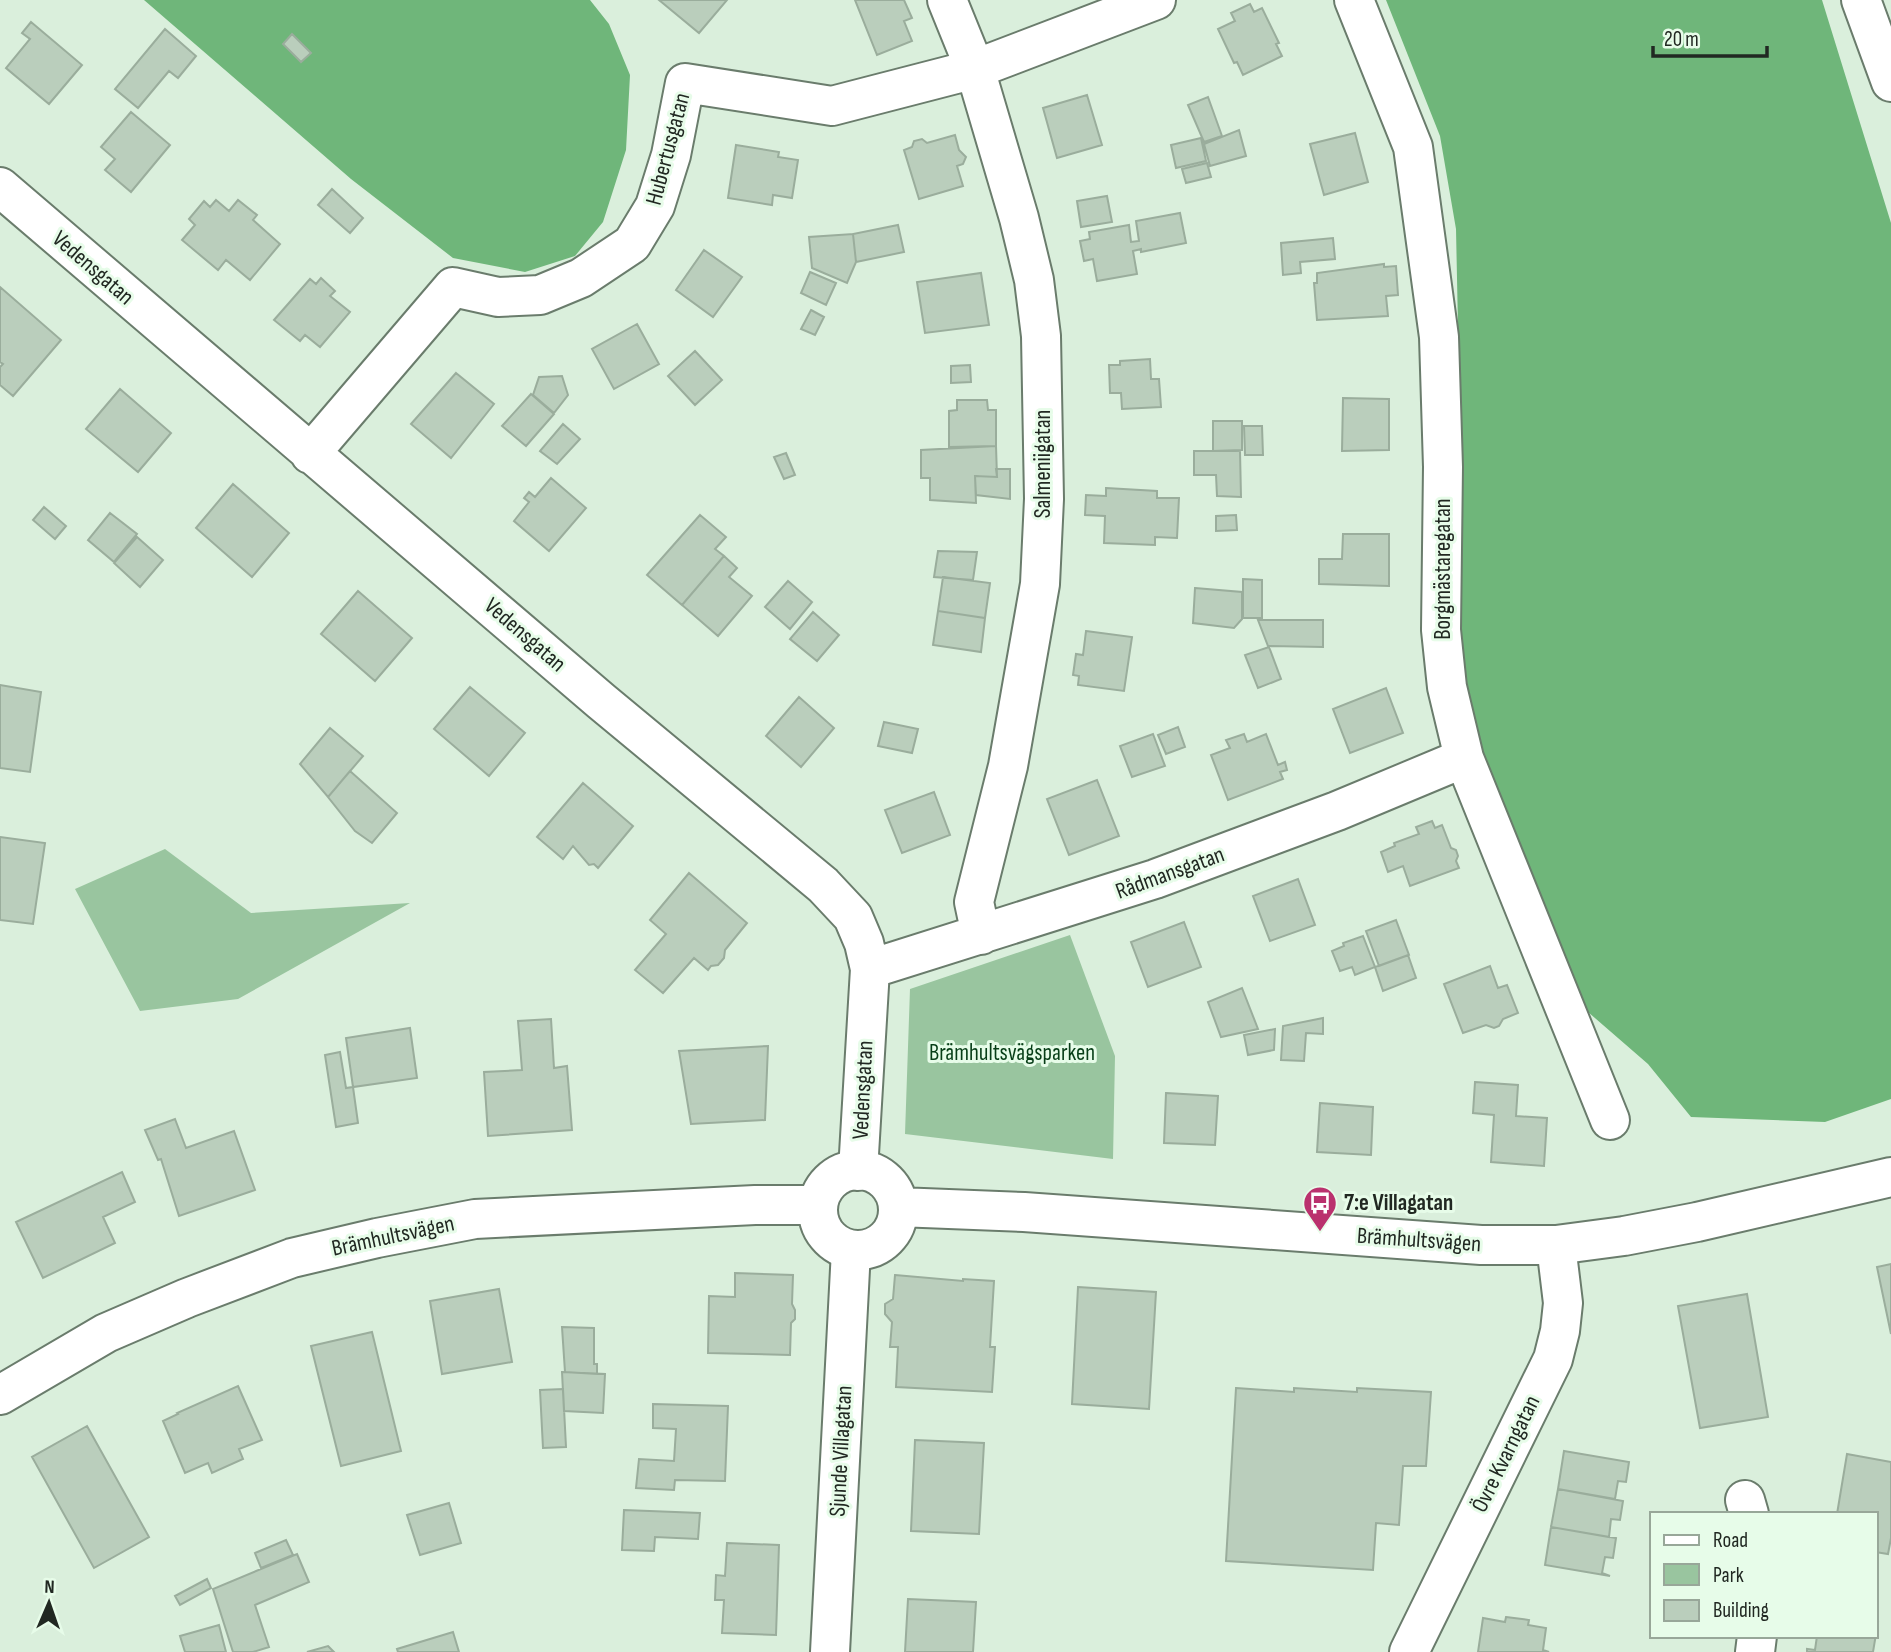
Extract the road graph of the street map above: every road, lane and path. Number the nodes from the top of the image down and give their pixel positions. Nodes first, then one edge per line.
1 (947, 0) edge
2 (1156, 0) edge
3 (1354, 0) edge
4 (1861, 0) edge
5 (975, 69) junction
6 (1891, 82) edge
7 (0, 187) edge
8 (310, 454) junction
9 (1464, 758) junction
10 (981, 935) junction
11 (870, 969) junction
12 (1610, 1120) dead end
13 (858, 1171) junction
14 (1891, 1177) edge
15 (818, 1205) junction
16 (898, 1207) junction
17 (1556, 1245) junction
18 (851, 1250) junction
19 (0, 1395) edge
20 (831, 1652) edge
21 (1409, 1652) edge

1 - 5 street, Salmeniigatan
2 - 5 street, Hubertusgatan
3 - 9 street, Borgmästaregatan
4 - 6 street
5 - 8 street, Hubertusgatan
5 - 10 street, Salmeniigatan
7 - 8 street, Vedensgatan
8 - 11 street, Vedensgatan
9 - 10 street, Rådmansgatan
9 - 12 street, Borgmästaregatan
10 - 11 street, Rådmansgatan
11 - 13 street, Vedensgatan
13 - 15 street
13 - 16 street
14 - 17 street, Brämhultsvägen
15 - 18 street
15 - 19 street, Brämhultsvägen
16 - 17 street, Brämhultsvägen
16 - 18 street
17 - 21 street, Övre Kvarngatan
18 - 20 street, Sjunde Villagatan

